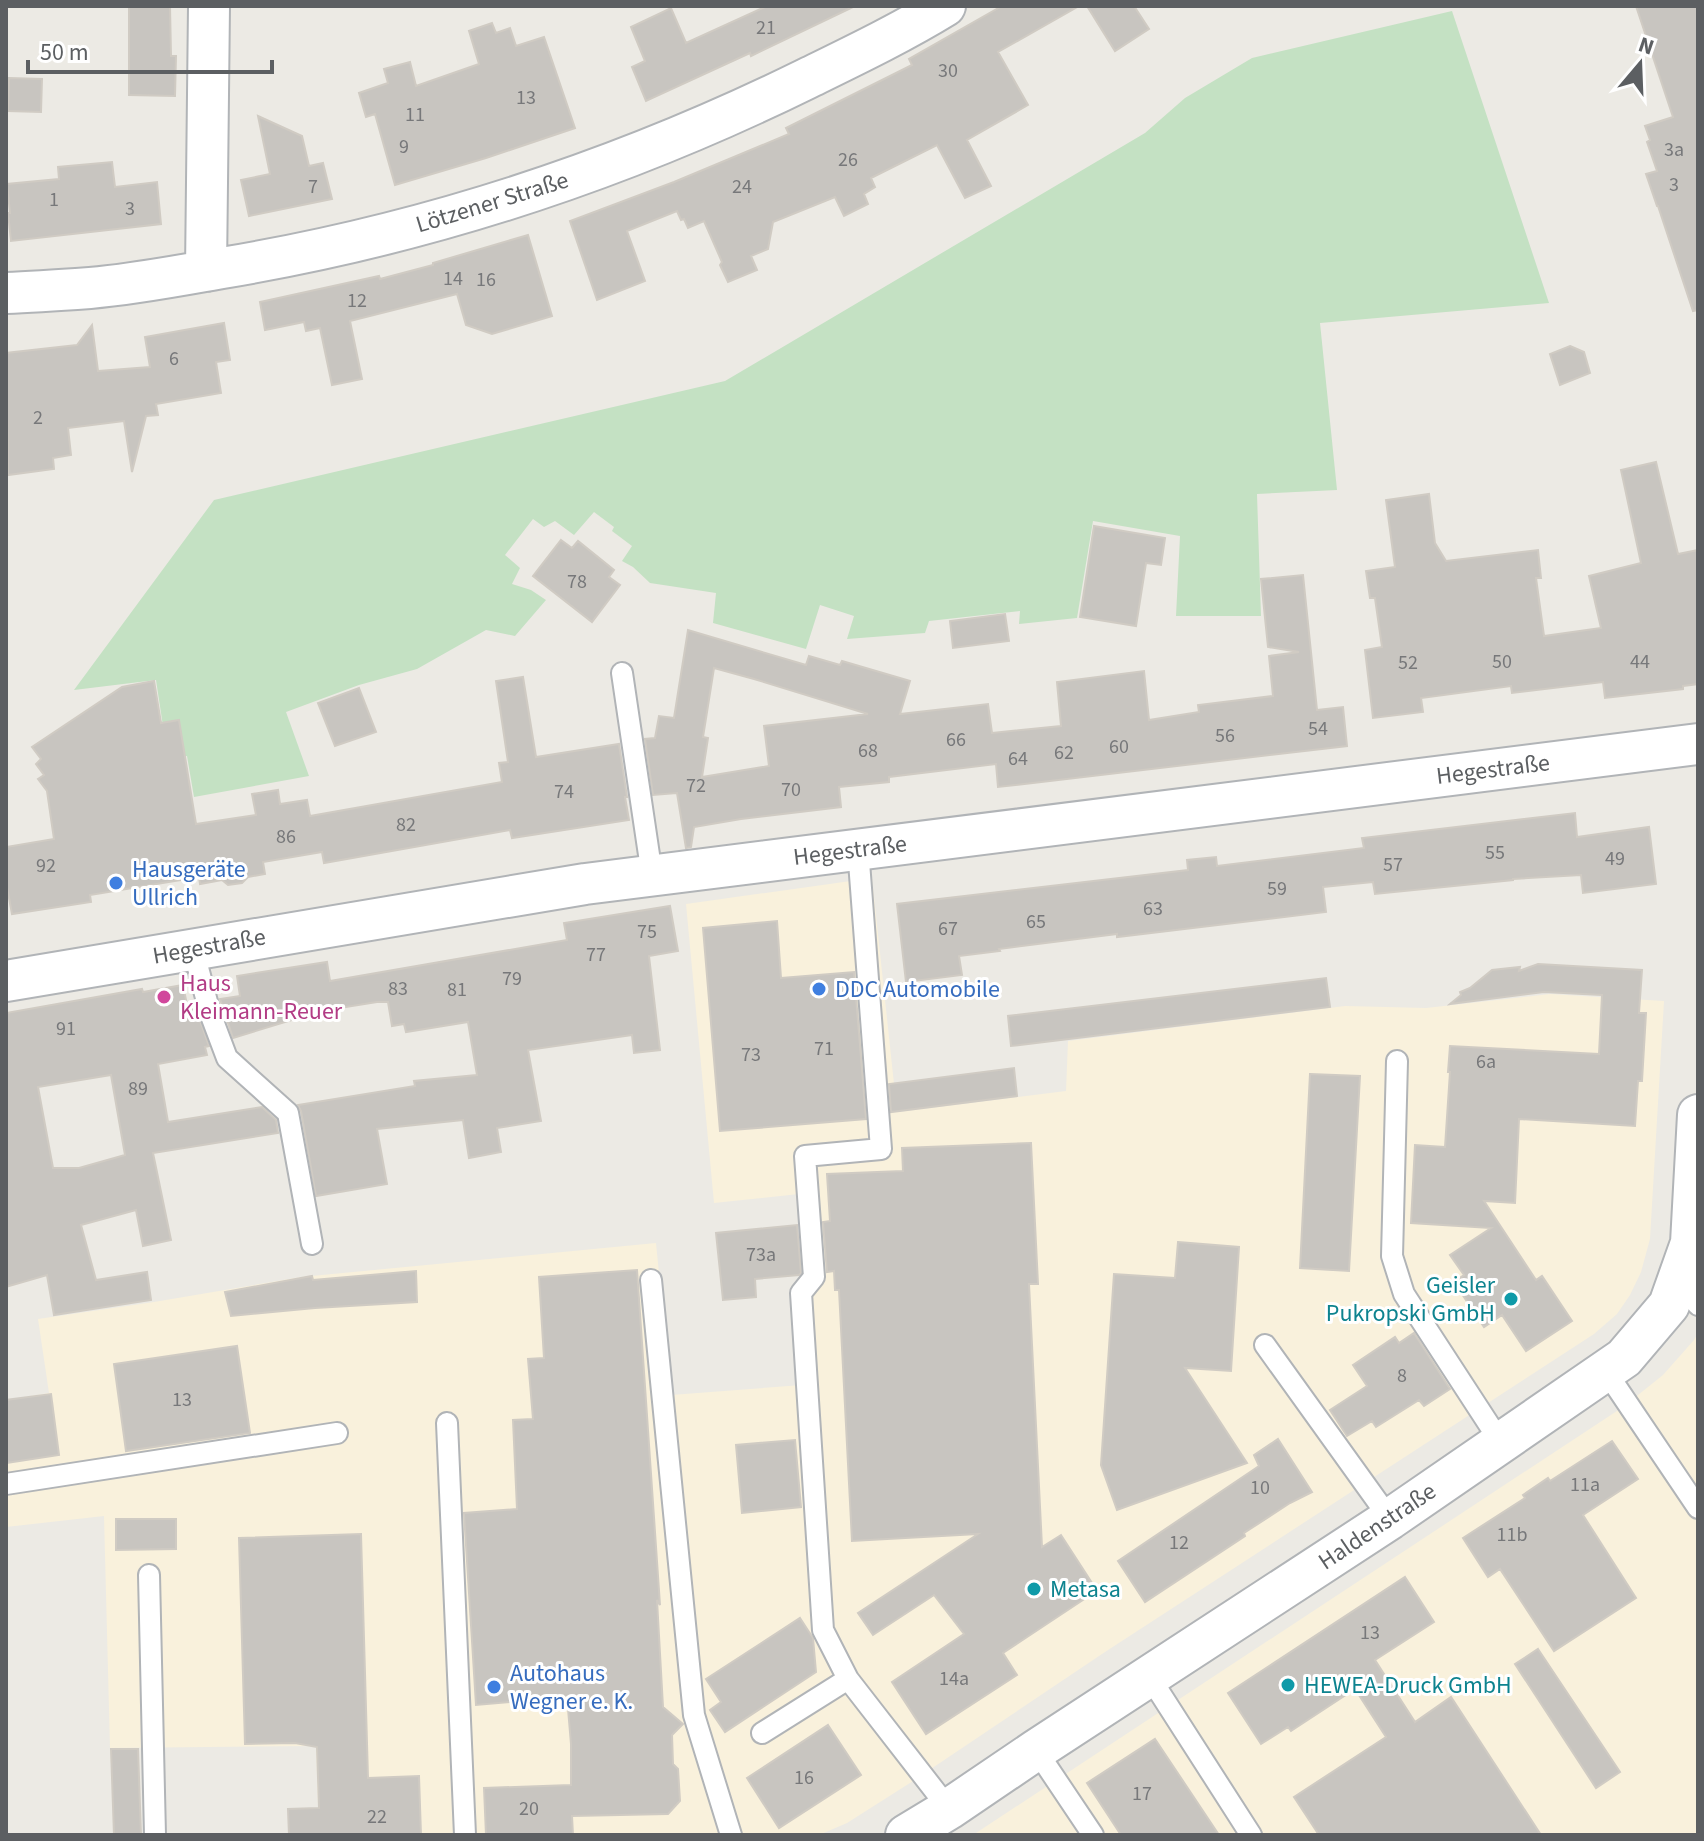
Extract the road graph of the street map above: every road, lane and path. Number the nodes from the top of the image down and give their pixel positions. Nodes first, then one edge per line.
1 (209, 6) edge
2 (945, 6) edge
3 (206, 271) junction
4 (6, 293) edge
5 (622, 673) dead end
6 (1698, 744) edge
7 (858, 849) junction
8 (652, 875) junction
9 (193, 949) junction
10 (6, 981) edge
11 (1397, 1061) dead end
12 (1698, 1115) edge
13 (1697, 1176) edge
14 (312, 1244) dead end
15 (1691, 1269) edge
16 (651, 1280) dead end
17 (1265, 1345) dead end
18 (1605, 1370) junction
19 (447, 1423) dead end
20 (337, 1433) dead end
21 (1501, 1443) junction
22 (6, 1484) edge
23 (1698, 1508) edge
24 (1390, 1519) junction
25 (149, 1575) dead end
26 (1149, 1676) junction
27 (848, 1679) junction
28 (762, 1733) dead end
29 (1036, 1750) junction
30 (949, 1809) junction
31 (155, 1835) edge
32 (465, 1835) edge
33 (731, 1835) edge
34 (906, 1835) edge
35 (1093, 1835) edge
36 (1251, 1835) edge

1 - 3 street
2 - 3 street, Lötzener Straße
3 - 4 street, Lötzener Straße
5 - 8 lane
6 - 7 street, Hegestraße
7 - 8 street, Hegestraße
7 - 27 lane
8 - 9 street, Hegestraße
9 - 10 street, Hegestraße
9 - 14 lane
11 - 21 lane
12 - 13 street, Haldenstraße
13 - 15 street, Haldenstraße
15 - 18 street, Haldenstraße
16 - 33 lane
17 - 24 lane
18 - 21 street, Haldenstraße
18 - 23 lane
19 - 32 lane
20 - 22 lane
21 - 24 street, Haldenstraße
24 - 26 street, Haldenstraße
25 - 31 lane
26 - 29 street, Haldenstraße
26 - 36 lane
27 - 28 lane
27 - 30 lane
29 - 30 street, Haldenstraße
29 - 35 lane
30 - 34 street, Haldenstraße

